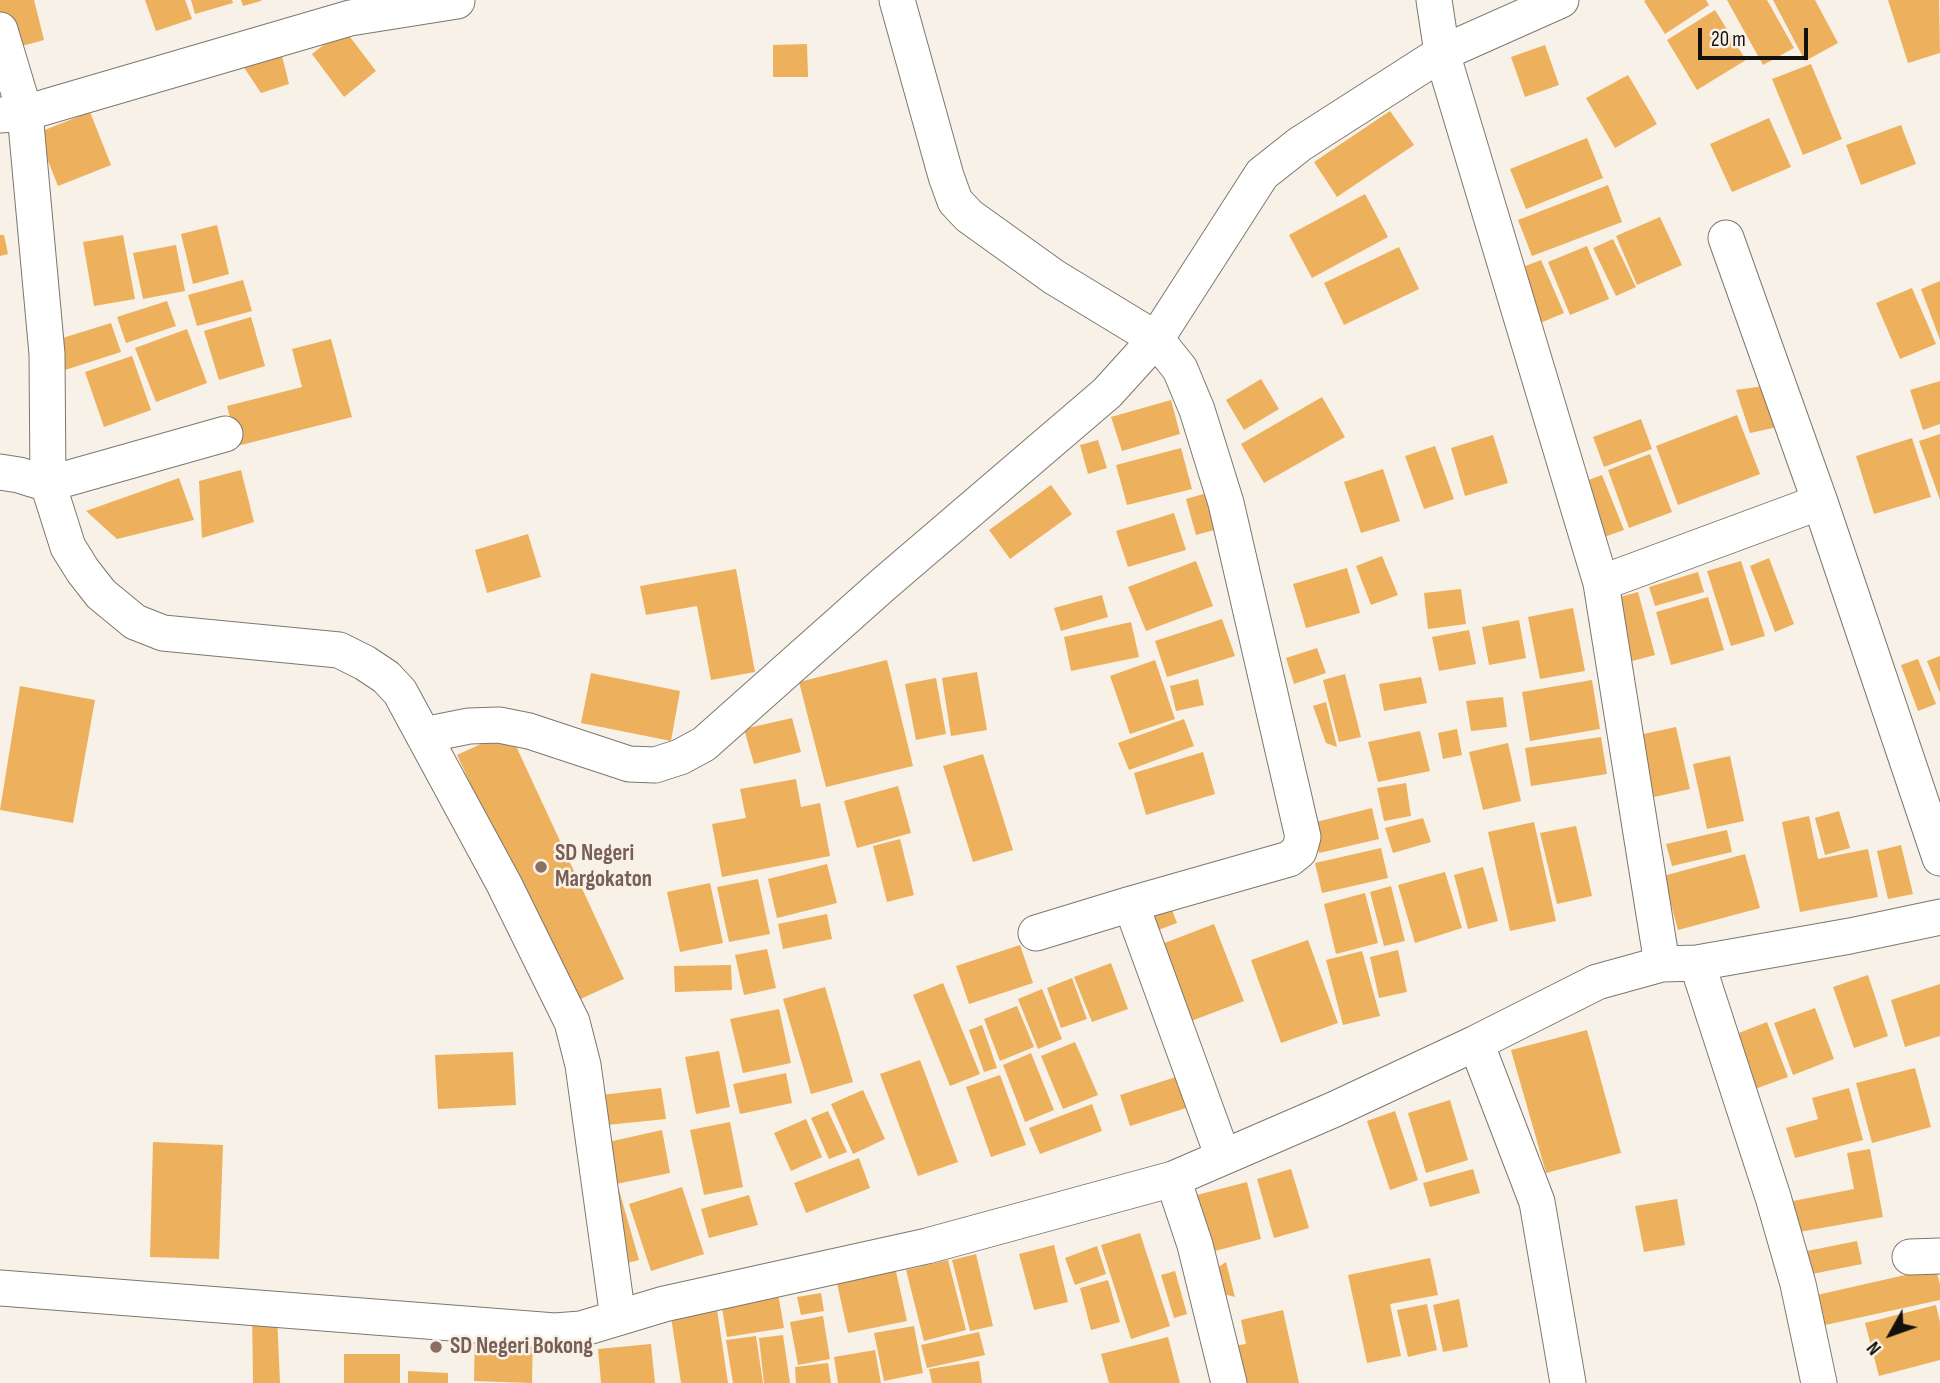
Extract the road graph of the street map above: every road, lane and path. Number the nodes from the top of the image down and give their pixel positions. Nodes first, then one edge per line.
1 (463, 0) edge
2 (897, 0) edge
3 (1434, 0) edge
4 (1561, 0) edge
5 (0, 30) edge
6 (1442, 53) junction
7 (13, 114) edge
8 (1726, 238) dead end
9 (1156, 339) junction
10 (225, 434) dead end
11 (0, 472) edge
12 (48, 484) junction
13 (1820, 502) junction
14 (1601, 583) junction
15 (424, 735) junction
16 (1940, 858) edge
17 (1131, 904) junction
18 (1940, 917) edge
19 (1037, 933) dead end
20 (1697, 963) junction
21 (1662, 964) junction
22 (1476, 1043) junction
23 (1223, 1157) junction
24 (1173, 1179) junction
25 (0, 1288) edge
26 (618, 1318) junction
27 (1229, 1383) edge
28 (1568, 1383) edge
29 (1819, 1383) edge

1 - 7 street
2 - 9 street
3 - 6 street
4 - 6 street
5 - 7 street
6 - 9 street
6 - 14 street
7 - 12 street
8 - 13 street
9 - 15 street
9 - 17 street
10 - 12 street
11 - 12 street
12 - 15 street
13 - 14 street
13 - 16 street
14 - 21 street
15 - 26 street
17 - 19 street
17 - 23 street
18 - 20 street
20 - 21 street
20 - 29 street
21 - 22 street
22 - 23 street
22 - 28 street
23 - 24 street
24 - 26 street
24 - 27 street
25 - 26 street

